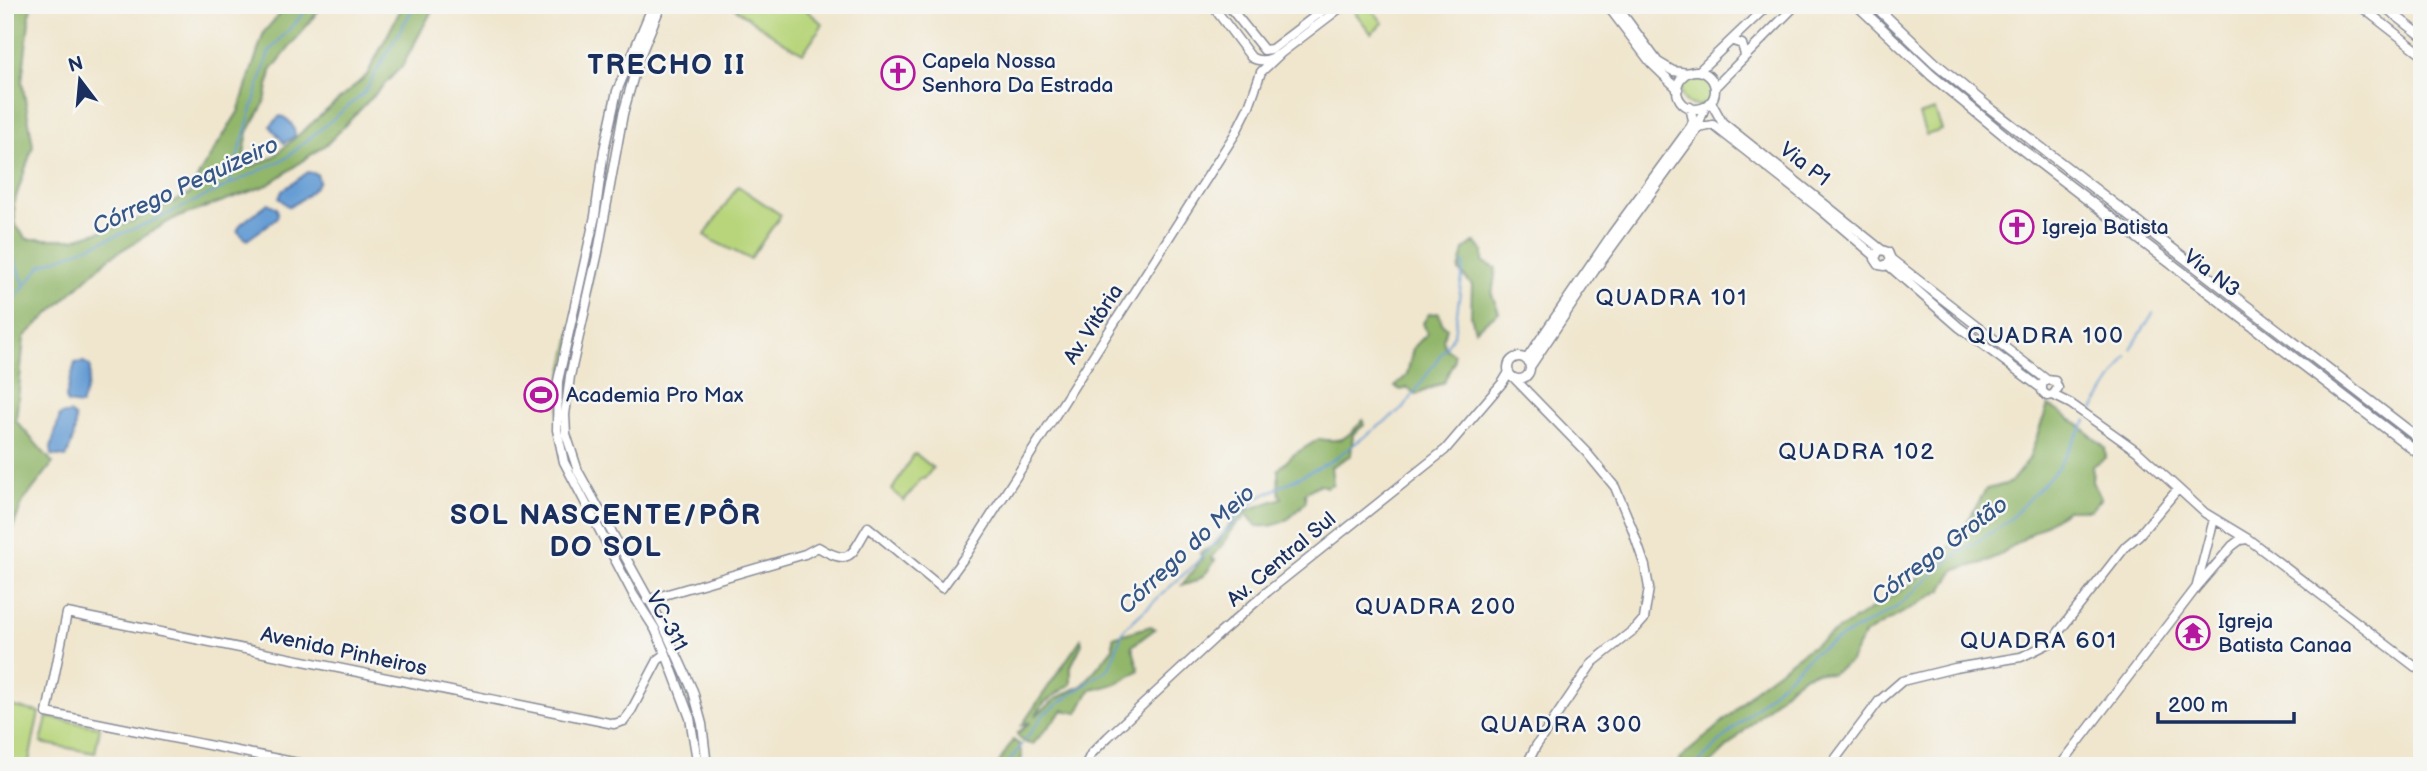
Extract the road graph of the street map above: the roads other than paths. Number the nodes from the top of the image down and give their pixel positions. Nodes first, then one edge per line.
1 (653, 5) edge
2 (661, 5) edge
3 (1213, 5) edge
4 (1228, 5) edge
5 (1331, 5) edge
6 (1344, 5) edge
7 (1607, 5) edge
8 (1616, 5) edge
9 (1768, 5) edge
10 (1796, 5) edge
11 (1857, 5) edge
12 (1874, 5) edge
13 (2359, 5) edge
14 (2382, 5) edge
15 (1747, 26) junction
16 (1887, 35) junction
17 (2422, 36) edge
18 (1732, 41) junction
19 (1757, 43) junction
20 (1281, 53) junction
21 (2422, 54) edge
22 (1745, 55) junction
23 (1254, 59) junction
24 (1934, 62) junction
25 (1699, 71) junction
26 (1261, 72) junction
27 (1688, 73) junction
28 (1937, 80) junction
29 (1715, 87) junction
30 (1678, 89) junction
31 (1708, 104) junction
32 (1987, 106) junction
33 (1690, 107) junction
34 (1698, 128) junction
35 (606, 144) junction
36 (615, 149) junction
37 (1750, 149) junction
38 (2094, 204) junction
39 (595, 216) junction
40 (605, 218) junction
41 (2147, 230) junction
42 (2151, 248) junction
43 (1879, 253) junction
44 (1890, 262) junction
45 (2202, 272) junction
46 (2246, 322) junction
47 (569, 333) junction
48 (578, 340) junction
49 (2294, 342) junction
50 (2297, 361) junction
51 (1528, 364) junction
52 (1515, 378) junction
53 (2047, 380) junction
54 (2347, 383) junction
55 (2041, 388) junction
56 (2055, 392) junction
57 (2422, 441) edge
58 (2420, 455) edge
59 (2178, 489) junction
60 (2214, 519) junction
61 (2229, 526) junction
62 (2211, 531) junction
63 (2248, 539) junction
64 (2207, 547) junction
65 (2230, 548) junction
66 (631, 580) junction
67 (2196, 588) junction
68 (634, 596) junction
69 (645, 596) junction
70 (666, 654) junction
71 (2422, 672) edge
72 (313, 766) edge
73 (698, 766) edge
74 (707, 766) edge
75 (1085, 766) edge
76 (1525, 766) edge
77 (1830, 766) edge
78 (2060, 766) edge

1 - 35 street
2 - 36 street, VC-311
3 - 23 street
4 - 5 street
6 - 20 street
7 - 30 street
8 - 27 street
9 - 15 street
10 - 19 street
11 - 16 main road, Via N3
12 - 24 main road
13 - 21 street
14 - 17 street
15 - 18 street
15 - 19 street
16 - 24 main road
16 - 28 main road, Via N3
18 - 22 street
18 - 25 street
19 - 22 street
20 - 23 street
20 - 26 street
22 - 29 street
23 - 26 street
24 - 32 main road
25 - 27 street
25 - 29 street
26 - 69 street, Av. Vitória
27 - 30 street
28 - 32 main road
28 - 38 main road, Via N3
29 - 31 street
30 - 33 street
31 - 33 street
31 - 34 street, Av. Central Sul
31 - 37 street, Via P1
32 - 41 main road, Via N3
33 - 51 street, Av. Central Sul
34 - 37 street, Via P1
34 - 51 street, Av. Central Sul
35 - 36 street
35 - 39 street, VC-311
36 - 40 street, VC-311
37 - 43 street, Via P1
38 - 41 main road
38 - 42 main road, Via N3
39 - 40 street
39 - 47 street, VC-311
40 - 48 street, VC-311
41 - 45 main road, Via N3
42 - 45 main road
42 - 46 main road, Via N3
43 - 44 street, Via P1
43 - 44 street, Via P1
44 - 53 street, Via P1
44 - 55 street, Via P1
45 - 49 main road, Via N3
46 - 49 main road
46 - 50 main road, Via N3
47 - 48 street
47 - 66 street, VC-311
48 - 66 street, VC-311
49 - 54 main road, Via N3
50 - 54 main road
50 - 58 main road, Via N3
51 - 52 street, Av. Central Sul
51 - 52 street, Av. Central Sul
52 - 75 street, Av. Central Sul
52 - 76 street
53 - 55 street
53 - 56 street, Via P1
54 - 57 main road, Via N3
55 - 56 street, Via P1
56 - 59 street, Via P1
59 - 60 street, Via P1
59 - 77 street
60 - 61 street, Via P1
60 - 62 street
61 - 62 street
61 - 63 street
61 - 65 street
62 - 64 street
63 - 65 street
63 - 71 street
64 - 65 street
64 - 67 street
65 - 67 street
66 - 68 street, VC-311
66 - 69 street, VC-311
67 - 78 street
68 - 69 street
68 - 70 street, VC-311
69 - 74 street, VC-311
70 - 72 street, Avenida Pinheiros
70 - 73 street, VC-311

